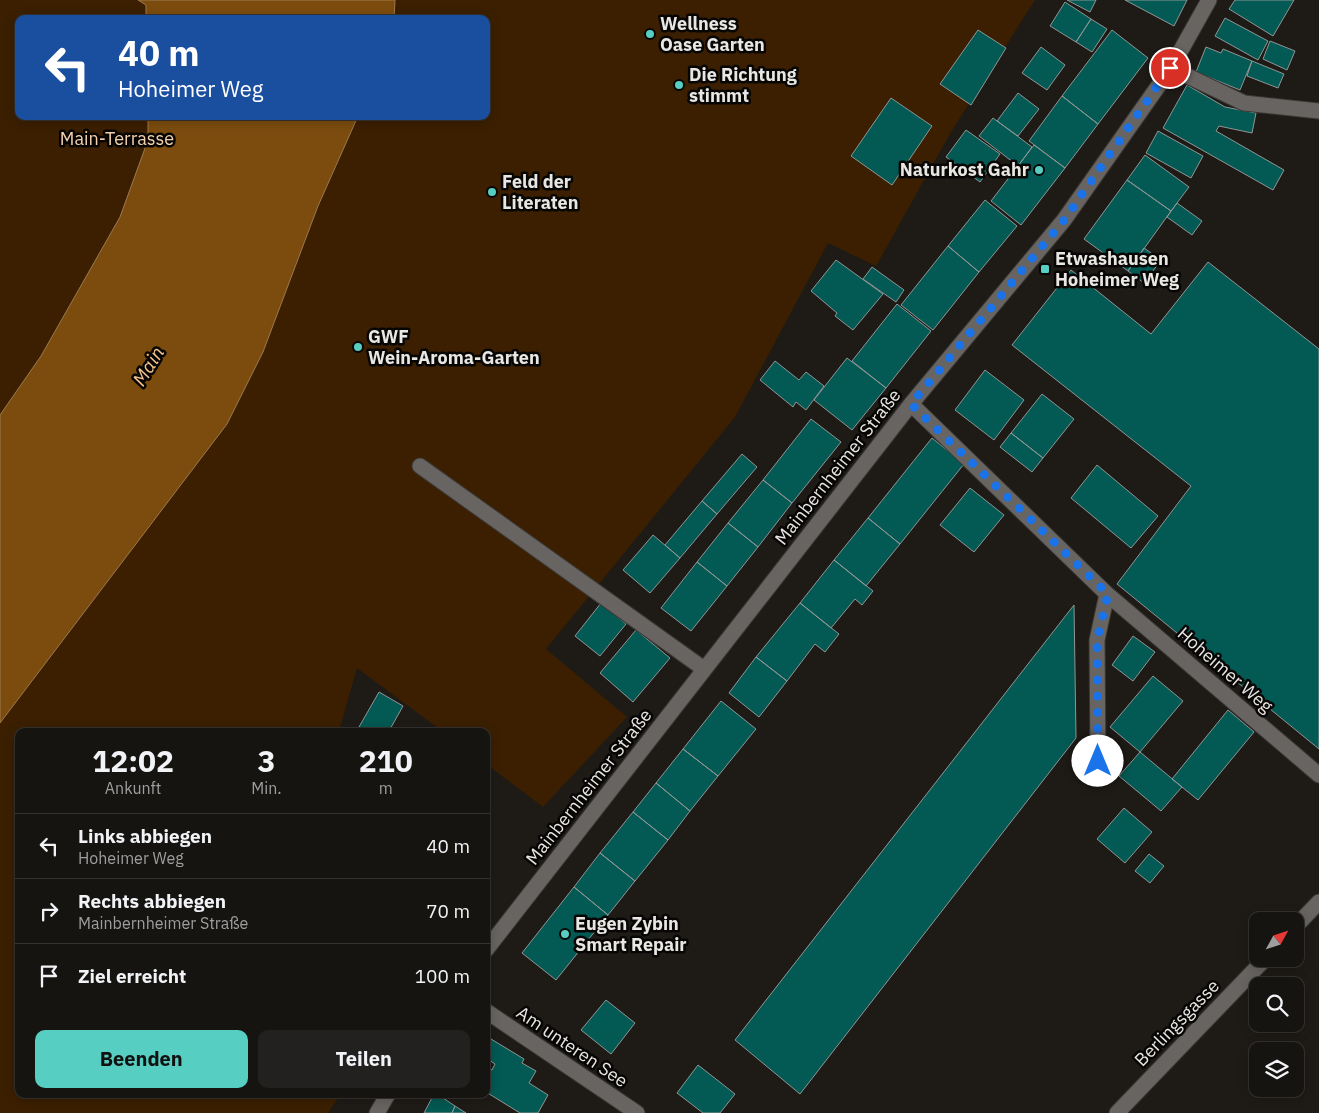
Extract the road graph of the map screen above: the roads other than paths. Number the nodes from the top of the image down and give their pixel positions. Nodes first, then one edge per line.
1 (1210, 0) edge
2 (1170, 68) junction
3 (1319, 111) edge
4 (911, 404) junction
5 (420, 466) dead end
6 (1108, 594) junction
7 (704, 669) junction
8 (1098, 761) dead end
9 (1319, 774) edge
10 (1319, 902) edge
11 (1304, 918) edge
12 (490, 945) edge
13 (1256, 968) edge
14 (490, 1014) edge
15 (386, 1098) edge
16 (377, 1113) edge
17 (637, 1113) edge
18 (1117, 1113) edge

1 - 2 street, Mainbernheimer Straße
2 - 3 street
2 - 4 street, Mainbernheimer Straße
4 - 6 street, Hoheimer Weg
4 - 7 street, Mainbernheimer Straße
5 - 7 street
6 - 8 street
6 - 9 street, Hoheimer Weg
7 - 12 street, Mainbernheimer Straße
10 - 11 street
13 - 18 street, Berlingsgasse
14 - 17 street, Am unteren See
15 - 16 street

